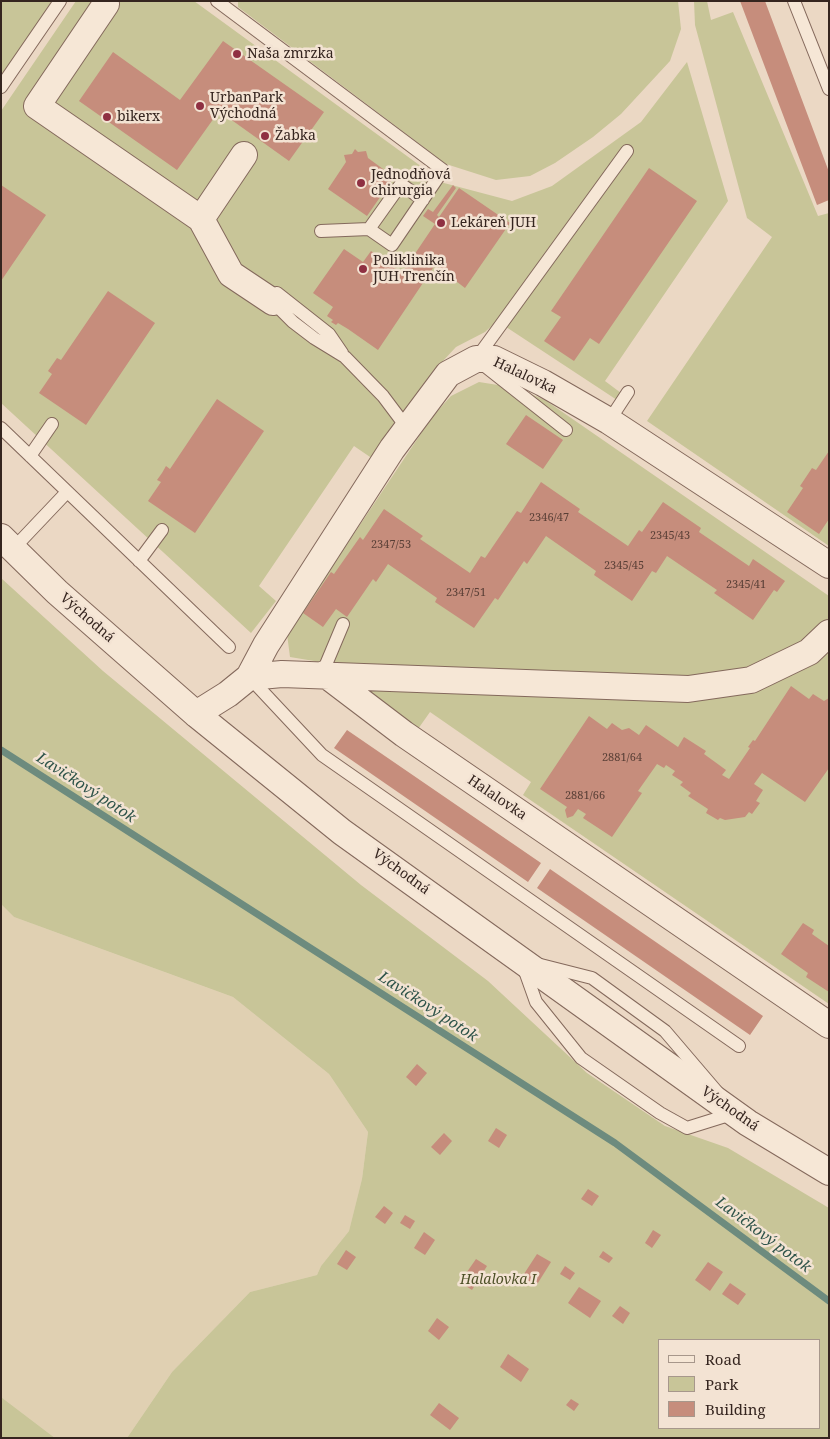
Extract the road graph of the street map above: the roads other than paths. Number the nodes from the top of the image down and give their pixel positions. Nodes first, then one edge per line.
1 (60, 1) edge
2 (794, 1) edge
3 (220, 2) edge
4 (106, 4) dead end
5 (1, 87) edge
6 (829, 89) edge
7 (627, 151) dead end
8 (244, 156) dead end
9 (423, 200) junction
10 (201, 219) junction
11 (369, 229) junction
12 (321, 231) dead end
13 (275, 298) joint
14 (476, 359) junction
15 (628, 392) dead end
16 (609, 421) junction
17 (52, 424) dead end
18 (1, 428) edge
19 (407, 428) junction
20 (566, 430) dead end
21 (30, 456) junction
22 (67, 492) junction
23 (162, 530) dead end
24 (7, 543) edge
25 (138, 561) junction
26 (829, 565) edge
27 (343, 624) dead end
28 (829, 632) edge
29 (228, 647) dead end
30 (323, 674) junction
31 (249, 677) junction
32 (196, 714) junction
33 (521, 960) junction
34 (829, 1025) edge
35 (739, 1046) dead end
36 (735, 1113) junction
37 (829, 1172) edge

1 - 5 lane
2 - 6 lane
3 - 9 lane
4 - 10 street
7 - 14 lane
8 - 10 street
9 - 11 lane
9 - 11 lane
10 - 13 street
11 - 12 lane
13 - 19 lane
14 - 16 street, Halalovka
14 - 19 street, Halalovka
14 - 20 lane
15 - 16 lane
16 - 26 street, Halalovka
17 - 21 lane
18 - 21 lane
19 - 31 street, Halalovka
21 - 22 lane
22 - 24 lane
22 - 25 lane
23 - 25 lane
24 - 32 street, Východná
25 - 29 lane
27 - 30 lane
28 - 30 street, Halalovka
30 - 31 street, Halalovka
30 - 34 street, Halalovka
31 - 32 street, Halalovka
31 - 35 lane
32 - 33 street, Východná
33 - 36 street, Východná
33 - 36 lane
36 - 37 street, Východná

